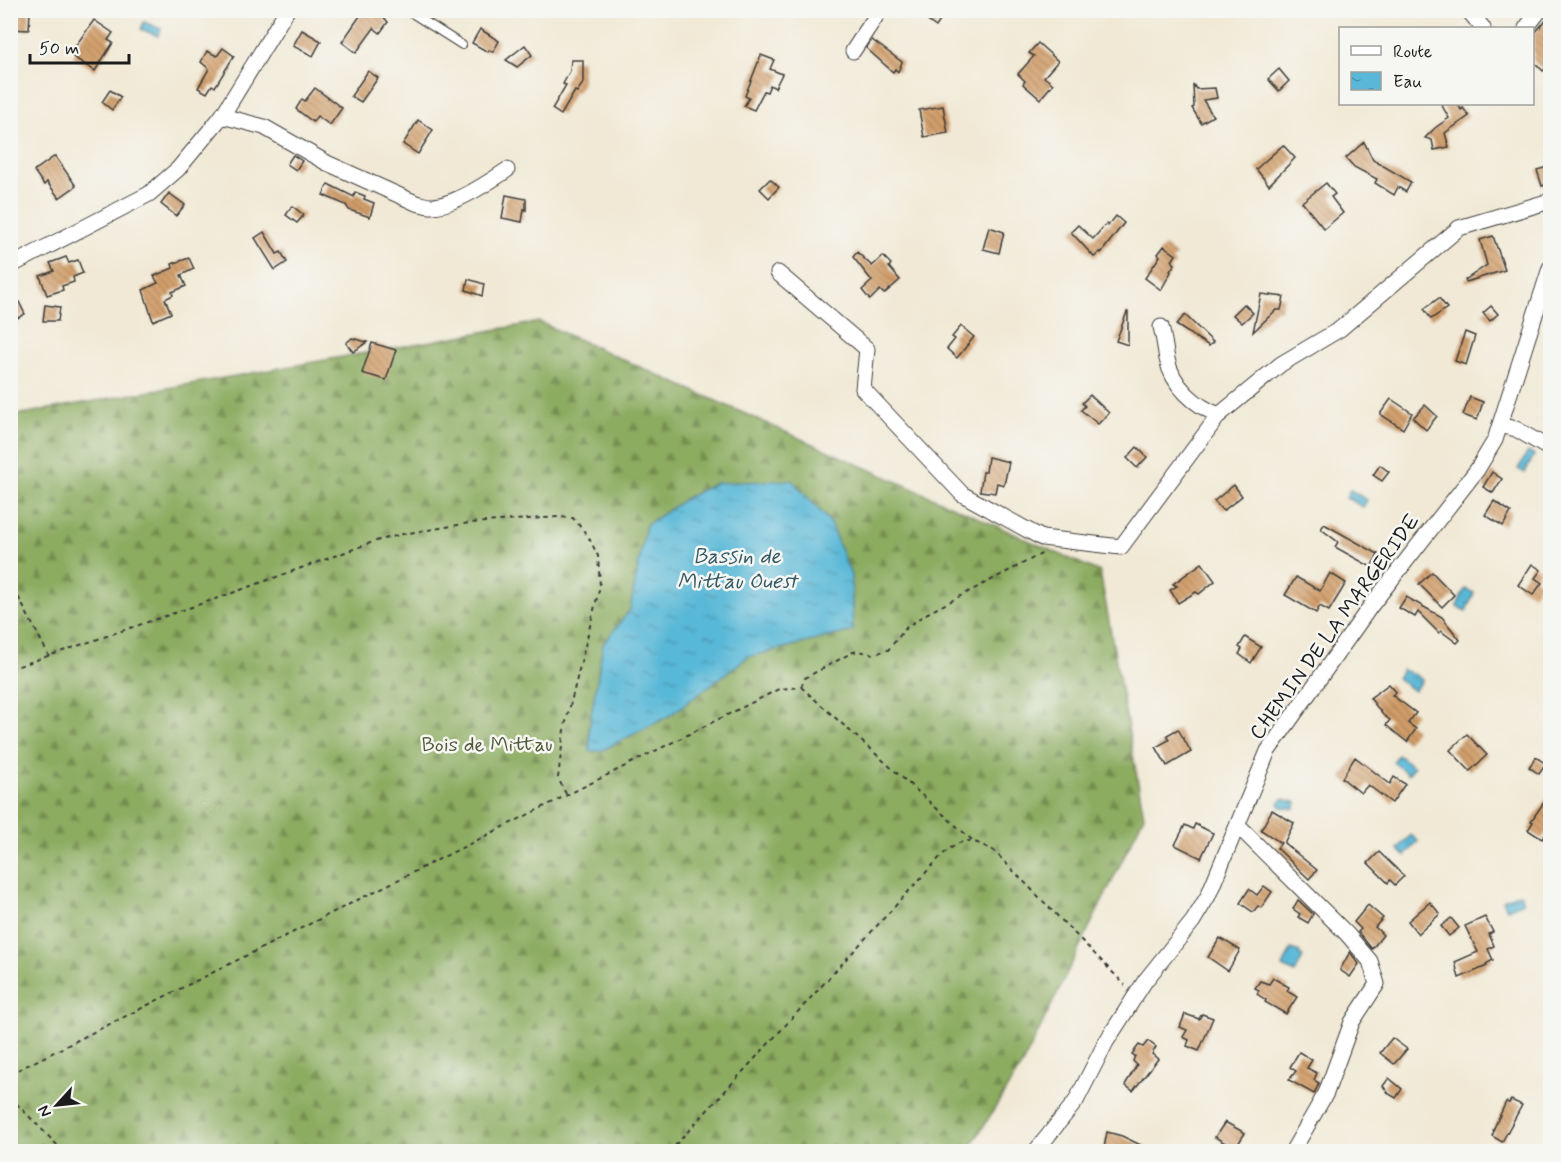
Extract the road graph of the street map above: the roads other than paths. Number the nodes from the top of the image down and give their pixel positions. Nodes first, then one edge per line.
1 (287, 10) edge
2 (407, 10) edge
3 (880, 10) edge
4 (1468, 10) edge
5 (1540, 10) edge
6 (1482, 27) edge
7 (1527, 27) edge
8 (462, 45) dead end
9 (853, 51) dead end
10 (222, 116) junction
11 (507, 170) dead end
12 (1551, 201) edge
13 (10, 266) edge
14 (1551, 268) edge
15 (778, 273) dead end
16 (1161, 327) dead end
17 (1219, 415) junction
18 (1500, 425) junction
19 (1551, 449) edge
20 (1238, 826) junction
21 (1035, 1152) edge
22 (1292, 1152) edge

1 - 10 street
2 - 8 lane
3 - 9 street
4 - 6 street
5 - 7 street
10 - 11 street
10 - 13 street
12 - 17 street
14 - 18 street, CHEMIN DE LA MARGERIDE
15 - 17 street
16 - 17 street
18 - 19 street
18 - 20 street, CHEMIN DE LA MARGERIDE
20 - 21 street, CHEMIN DE LA MARGERIDE
20 - 22 street

